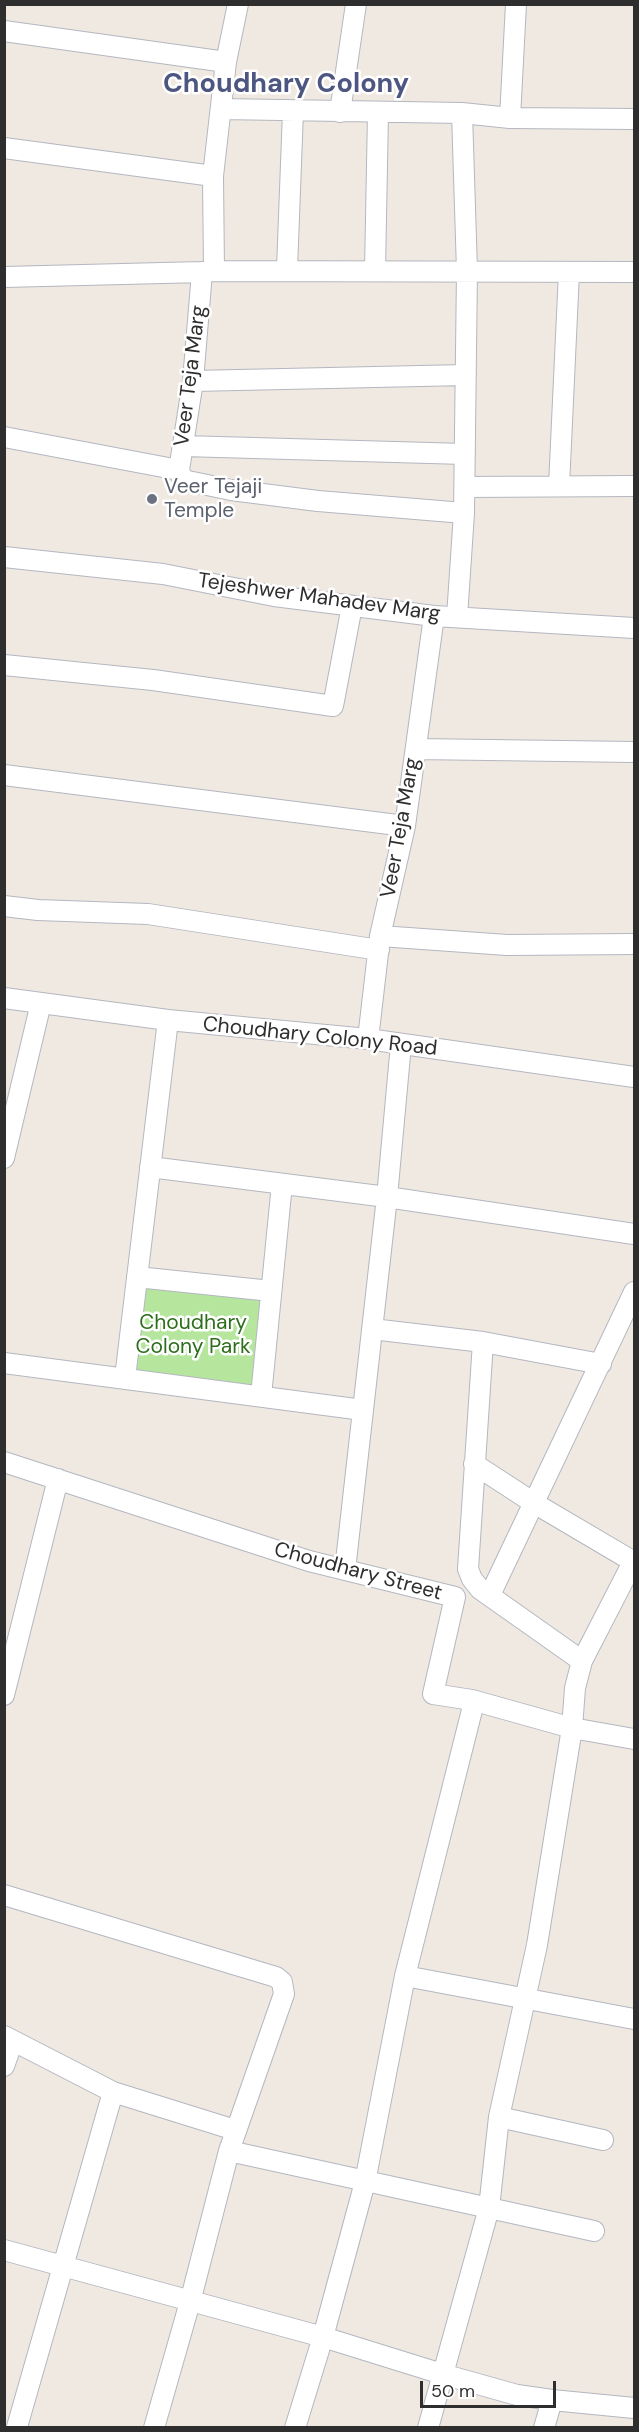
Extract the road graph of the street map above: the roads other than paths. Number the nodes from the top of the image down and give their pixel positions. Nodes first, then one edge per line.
1 (238, 4) edge
2 (356, 4) edge
3 (516, 4) edge
4 (4, 31) edge
5 (226, 62) junction
6 (221, 109) junction
7 (293, 111) junction
8 (340, 112) junction
9 (378, 113) junction
10 (462, 113) junction
11 (510, 118) junction
12 (634, 119) edge
13 (4, 148) edge
14 (213, 176) junction
15 (287, 269) junction
16 (375, 270) junction
17 (208, 271) junction
18 (467, 271) junction
19 (569, 272) junction
20 (634, 272) edge
21 (4, 277) edge
22 (466, 375) junction
23 (193, 381) junction
24 (4, 437) edge
25 (183, 446) junction
26 (465, 454) junction
27 (179, 470) junction
28 (559, 486) junction
29 (634, 486) edge
30 (465, 487) junction
31 (464, 513) junction
32 (4, 558) edge
33 (352, 606) junction
34 (434, 616) junction
35 (457, 617) junction
36 (634, 628) edge
37 (4, 665) edge
38 (416, 749) junction
39 (634, 752) edge
40 (4, 775) edge
41 (405, 826) junction
42 (4, 906) edge
43 (379, 943) junction
44 (634, 944) edge
45 (4, 998) edge
46 (41, 1003) junction
47 (168, 1020) junction
48 (368, 1040) junction
49 (401, 1044) junction
50 (634, 1077) edge
51 (4, 1158) edge
52 (150, 1167) junction
53 (282, 1184) junction
54 (387, 1197) junction
55 (634, 1234) edge
56 (137, 1277) junction
57 (271, 1292) junction
58 (634, 1292) edge
59 (372, 1329) junction
60 (483, 1342) junction
61 (4, 1363) edge
62 (600, 1364) junction
63 (125, 1378) junction
64 (261, 1396) junction
65 (363, 1410) junction
66 (4, 1462) edge
67 (474, 1464) junction
68 (58, 1479) junction
69 (534, 1503) junction
70 (634, 1561) edge
71 (345, 1570) junction
72 (490, 1595) junction
73 (582, 1661) junction
74 (4, 1695) edge
75 (472, 1700) junction
76 (572, 1728) junction
77 (634, 1739) edge
78 (4, 1895) edge
79 (405, 1976) junction
80 (525, 1999) junction
81 (634, 2019) edge
82 (9, 2038) edge
83 (4, 2066) edge
84 (112, 2092) junction
85 (499, 2116) junction
86 (235, 2130) junction
87 (603, 2140) dead end
88 (229, 2151) junction
89 (365, 2182) junction
90 (489, 2208) junction
91 (594, 2231) dead end
92 (5, 2251) edge
93 (61, 2266) junction
94 (190, 2302) junction
95 (323, 2337) junction
96 (442, 2374) junction
97 (552, 2400) junction
98 (634, 2408) edge
99 (16, 2427) edge
100 (153, 2427) edge
101 (295, 2427) edge
102 (428, 2427) edge
103 (544, 2427) edge

1 - 5 street, Veer Teja Marg
2 - 8 street
3 - 11 street
4 - 5 street
5 - 6 street, Veer Teja Marg
6 - 7 street
6 - 14 street, Veer Teja Marg
7 - 8 street
7 - 15 street
8 - 9 street
9 - 10 street
9 - 16 street
10 - 11 street
10 - 18 street
11 - 12 street
13 - 14 street
14 - 17 street, Veer Teja Marg
15 - 16 street
15 - 17 street
16 - 18 street
17 - 21 street
17 - 23 street, Veer Teja Marg
18 - 19 street
18 - 22 street
19 - 20 street
19 - 28 street
22 - 23 street
22 - 26 street
23 - 25 street, Veer Teja Marg
24 - 27 street
25 - 26 street
25 - 27 street, Veer Teja Marg
26 - 30 street
27 - 31 street, Veer Teja Marg
28 - 29 street
28 - 30 street
30 - 31 street
31 - 35 street
32 - 33 street, Tejeshwer Mahadev Marg
33 - 34 street, Tejeshwer Mahadev Marg
33 - 37 street
34 - 35 street, Tejeshwer Mahadev Marg
34 - 38 street, Veer Teja Marg
35 - 36 street, Tejeshwer Mahadev Marg
38 - 39 street
38 - 41 street, Veer Teja Marg
40 - 41 street
41 - 43 street, Veer Teja Marg
42 - 43 street
43 - 44 street
43 - 48 street, Veer Teja Marg
45 - 46 street, Choudhary Colony Road
46 - 47 street, Choudhary Colony Road
46 - 51 street
47 - 48 street, Choudhary Colony Road
47 - 52 street
48 - 49 street, Choudhary Colony Road
49 - 50 street, Choudhary Colony Road
49 - 54 street
52 - 53 street
52 - 56 street
53 - 54 street
53 - 57 street
54 - 55 street
54 - 59 street
56 - 57 street
56 - 63 street
57 - 64 street
58 - 62 street
59 - 60 street
59 - 65 street
60 - 62 street
60 - 67 street
61 - 63 street
62 - 69 street
63 - 64 street
64 - 65 street
65 - 71 street
66 - 68 street, Choudhary Street
67 - 69 street
67 - 72 street
68 - 71 street, Choudhary Street
68 - 74 street
69 - 70 street
69 - 72 street
70 - 73 street
71 - 75 street, Choudhary Street
72 - 73 street
73 - 76 street
75 - 76 street, Choudhary Street
75 - 79 street
76 - 77 street, Choudhary Street
76 - 80 street
78 - 86 street
79 - 80 street
79 - 89 street
80 - 81 street
80 - 85 street
82 - 83 street
82 - 84 street
84 - 86 street
84 - 93 street
85 - 87 street
85 - 90 street
86 - 88 street
88 - 89 street
88 - 94 street
89 - 90 street
89 - 95 street
90 - 91 street
90 - 96 street
92 - 93 street
93 - 94 street
93 - 99 street
94 - 95 street
94 - 100 street
95 - 96 street
95 - 101 street
96 - 97 street
96 - 102 street
97 - 98 street
97 - 103 street

